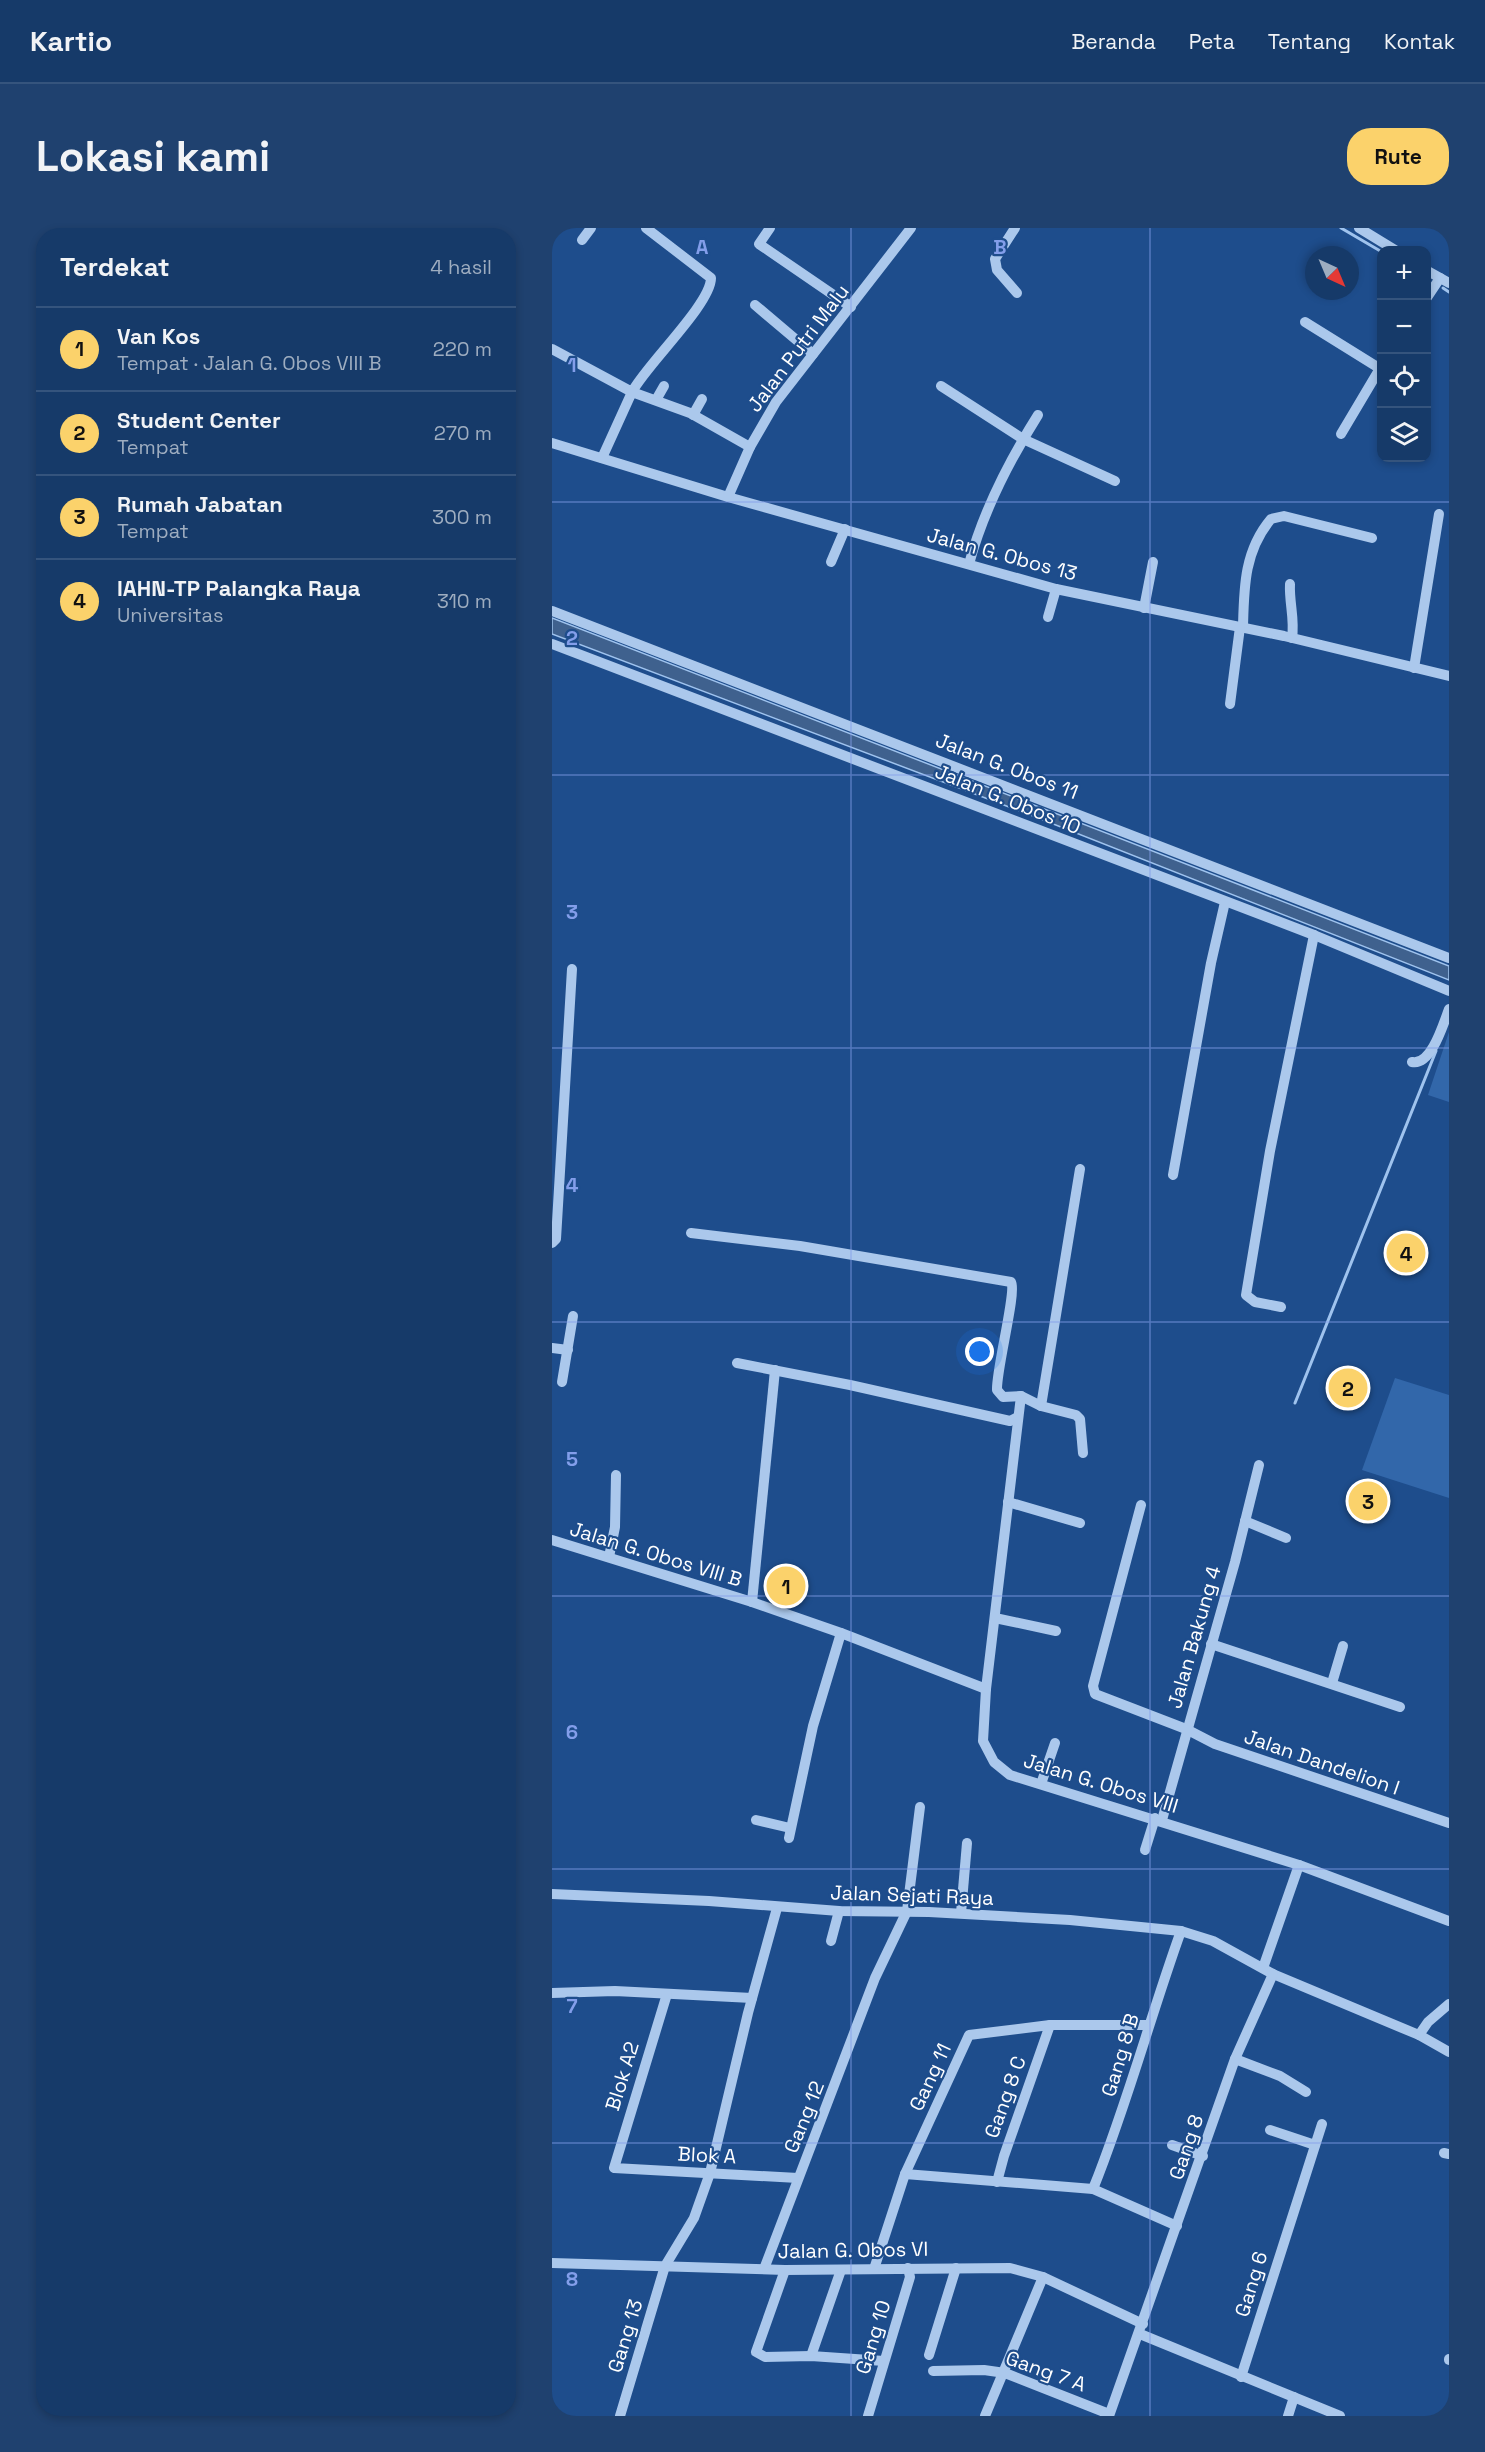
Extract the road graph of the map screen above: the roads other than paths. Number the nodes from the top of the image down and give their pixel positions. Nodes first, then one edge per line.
1 (591, 228) edge
2 (646, 228) edge
3 (770, 228) edge
4 (911, 228) edge
5 (1015, 228) edge
6 (1359, 228) edge
7 (582, 240) dead end
8 (1388, 246) edge
9 (1431, 273) edge
10 (1445, 281) edge
11 (1017, 293) dead end
12 (1431, 294) edge
13 (755, 305) dead end
14 (851, 307) junction
15 (1305, 322) dead end
16 (552, 350) edge
17 (813, 354) junction
18 (1377, 365) edge
19 (1377, 372) edge
20 (664, 386) dead end
21 (941, 386) dead end
22 (632, 392) junction
23 (702, 399) dead end
24 (656, 400) junction
25 (693, 415) junction
26 (1038, 415) dead end
27 (1341, 434) dead end
28 (1023, 440) junction
29 (552, 443) edge
30 (750, 447) junction
31 (602, 458) junction
32 (1115, 481) dead end
33 (728, 497) junction
34 (1439, 514) dead end
35 (844, 529) junction
36 (1372, 538) dead end
37 (831, 562) dead end
38 (1153, 562) dead end
39 (969, 564) junction
40 (1290, 585) dead end
41 (1056, 589) junction
42 (1144, 608) junction
43 (552, 611) edge
44 (1048, 617) dead end
45 (1241, 627) junction
46 (1292, 638) junction
47 (552, 644) edge
48 (1414, 668) junction
49 (1449, 675) edge
50 (1230, 704) dead end
51 (1226, 902) junction
52 (1314, 935) junction
53 (1449, 958) edge
54 (572, 969) dead end
55 (1449, 991) edge
56 (1449, 1009) edge
57 (1412, 1062) dead end
58 (1080, 1169) dead end
59 (1173, 1175) dead end
60 (691, 1233) dead end
61 (552, 1243) edge
62 (1281, 1307) dead end
63 (573, 1316) dead end
64 (552, 1348) edge
65 (568, 1350) junction
66 (737, 1363) dead end
67 (775, 1370) junction
68 (562, 1382) dead end
69 (1021, 1396) junction
70 (1041, 1406) junction
71 (1018, 1418) junction
72 (1083, 1454) dead end
73 (1259, 1465) dead end
74 (616, 1475) dead end
75 (1008, 1502) junction
76 (1141, 1505) dead end
77 (1245, 1521) junction
78 (1080, 1523) dead end
79 (1286, 1538) dead end
80 (552, 1540) edge
81 (609, 1557) junction
82 (752, 1602) junction
83 (995, 1618) junction
84 (1056, 1631) dead end
85 (841, 1633) junction
86 (1211, 1644) junction
87 (1343, 1646) dead end
88 (1335, 1684) junction
89 (986, 1689) junction
90 (1400, 1707) dead end
91 (1186, 1729) junction
92 (1055, 1743) dead end
93 (1041, 1784) junction
94 (920, 1807) dead end
95 (1159, 1819) junction
96 (756, 1820) dead end
97 (1449, 1823) edge
98 (967, 1843) dead end
99 (1145, 1850) dead end
100 (1299, 1865) junction
101 (552, 1894) edge
102 (777, 1908) junction
103 (839, 1911) junction
104 (907, 1911) junction
105 (961, 1913) junction
106 (1449, 1921) edge
107 (1181, 1931) junction
108 (831, 1941) dead end
109 (1263, 1968) junction
110 (1273, 1974) junction
111 (552, 1993) edge
112 (667, 1994) junction
113 (752, 1998) junction
114 (1449, 2004) edge
115 (1050, 2025) junction
116 (1147, 2025) junction
117 (1419, 2036) junction
118 (1448, 2048) edge
119 (1235, 2059) junction
120 (1306, 2092) dead end
121 (1322, 2124) dead end
122 (1270, 2130) dead end
123 (1172, 2145) dead end
124 (1315, 2145) junction
125 (1203, 2156) junction
126 (614, 2168) joint
127 (710, 2173) junction
128 (905, 2174) junction
129 (798, 2178) junction
130 (997, 2182) junction
131 (1093, 2189) junction
132 (1178, 2226) junction
133 (552, 2264) edge
134 (665, 2266) junction
135 (908, 2268) junction
136 (957, 2268) junction
137 (764, 2269) junction
138 (874, 2269) junction
139 (784, 2270) junction
140 (841, 2270) junction
141 (1043, 2277) junction
142 (1141, 2329) junction
143 (929, 2355) dead end
144 (811, 2356) junction
145 (884, 2361) junction
146 (933, 2371) dead end
147 (1005, 2373) junction
148 (1241, 2377) junction
149 (1294, 2397) junction
150 (1109, 2415) edge
151 (620, 2416) edge
152 (868, 2416) edge
153 (985, 2416) edge
154 (1288, 2416) edge
155 (1340, 2416) edge

1 - 7 street
2 - 22 street
3 - 14 street
4 - 14 street, Jalan Putri Malu
5 - 11 street
6 - 8 street
9 - 10 street
10 - 12 street
13 - 17 street
14 - 17 street, Jalan Putri Malu
15 - 18 street
16 - 22 street
17 - 30 street, Jalan Putri Malu
19 - 27 street
20 - 24 street
21 - 28 street
22 - 24 street
22 - 31 street
23 - 25 street
24 - 25 street
25 - 30 street
26 - 28 street
28 - 32 street
28 - 39 street
29 - 31 street, Jalan G. Obos 13
30 - 33 street, Jalan Putri Malu
31 - 33 street, Jalan G. Obos 13
33 - 35 street, Jalan G. Obos 13
34 - 48 street
35 - 37 street
35 - 39 street, Jalan G. Obos 13
36 - 45 street
38 - 42 street
39 - 41 street, Jalan G. Obos 13
40 - 46 street
41 - 42 street, Jalan G. Obos 13
41 - 44 street
42 - 45 street, Jalan G. Obos 13
43 - 53 street, Jalan G. Obos 11
45 - 46 street, Jalan G. Obos 13
45 - 50 street
46 - 48 street, Jalan G. Obos 13
47 - 51 street, Jalan G. Obos 10
48 - 49 street, Jalan G. Obos 13
51 - 52 street, Jalan G. Obos 10
51 - 59 street
52 - 55 street, Jalan G. Obos 10
52 - 62 street
54 - 61 street
56 - 57 street
58 - 70 street
60 - 69 street
63 - 65 street
64 - 65 street
65 - 68 street
66 - 67 street
67 - 71 street
67 - 82 street
69 - 70 street
69 - 71 street, Jalan G. Obos VIII
70 - 72 street
71 - 75 street, Jalan G. Obos VIII
73 - 77 street, Jalan Bakung 4
74 - 81 street
75 - 78 street
75 - 83 street, Jalan G. Obos VIII
76 - 91 street, Jalan Dandelion I
77 - 79 street
77 - 86 street, Jalan Bakung 4
80 - 81 street, Jalan G. Obos VIII B
81 - 82 street, Jalan G. Obos VIII B
82 - 85 street, Jalan G. Obos VIII B
83 - 84 street
83 - 89 street, Jalan G. Obos VIII
85 - 89 street, Jalan G. Obos VIII B
85 - 96 street
86 - 88 street
86 - 91 street, Jalan Bakung 4
87 - 88 street
88 - 90 street
89 - 93 street, Jalan G. Obos VIII
91 - 95 street, Jalan Bakung 4
91 - 97 street, Jalan Dandelion I
92 - 93 street
93 - 95 street, Jalan G. Obos VIII
94 - 104 street, Gang 12
95 - 99 street, Jalan Bakung 4
95 - 100 street, Jalan G. Obos VIII
98 - 105 street
100 - 106 street, Jalan G. Obos VIII
100 - 109 street
101 - 102 street, Jalan Sejati Raya
102 - 103 street, Jalan Sejati Raya
102 - 113 street, Gang 13
103 - 104 street, Jalan Sejati Raya
103 - 108 street
104 - 105 street, Jalan Sejati Raya
104 - 129 street, Gang 12
105 - 107 street, Jalan Sejati Raya
107 - 109 street, Jalan Sejati Raya
107 - 116 street, Gang 8 B
109 - 110 street, Jalan Sejati Raya
110 - 117 street, Jalan Sejati Raya
110 - 119 street, Gang 8
111 - 112 street
112 - 113 street
112 - 126 street, Blok A2
113 - 127 street, Gang 13
114 - 117 street
115 - 116 street, Gang 11
115 - 128 street, Gang 11
115 - 130 street, Gang 8 C
116 - 131 street, Gang 8 B
117 - 118 street, Jalan Sejati Raya
119 - 120 street
119 - 125 street, Gang 8
121 - 124 street, Gang 6
122 - 124 street
123 - 125 street
124 - 148 street, Gang 6
125 - 132 street, Gang 8
126 - 127 street, Blok A
127 - 129 street, Blok A
127 - 134 street, Gang 13
128 - 130 street
128 - 138 street, Gang 11
129 - 137 street, Gang 12
130 - 131 street
131 - 132 street
132 - 142 street, Gang 8
133 - 134 street, Jalan G. Obos VI
134 - 137 street, Jalan G. Obos VI
134 - 151 street, Gang 13
135 - 136 street, Jalan G. Obos VI
135 - 138 street, Jalan G. Obos VI
135 - 145 street, Gang 10
136 - 141 street, Jalan G. Obos VI
136 - 143 street
137 - 139 street, Jalan G. Obos VI
138 - 140 street, Jalan G. Obos VI
139 - 140 street, Jalan G. Obos VI
139 - 144 street
140 - 144 street
141 - 142 street, Jalan G. Obos VI
141 - 147 street
142 - 148 street, Jalan G. Obos VI
142 - 150 street, Gang 8
144 - 145 street
145 - 152 street, Gang 10
146 - 147 street, Gang 7 A
147 - 150 street, Gang 7 A
147 - 153 street
148 - 149 street, Jalan G. Obos VI
149 - 154 street
149 - 155 street, Jalan G. Obos VI

